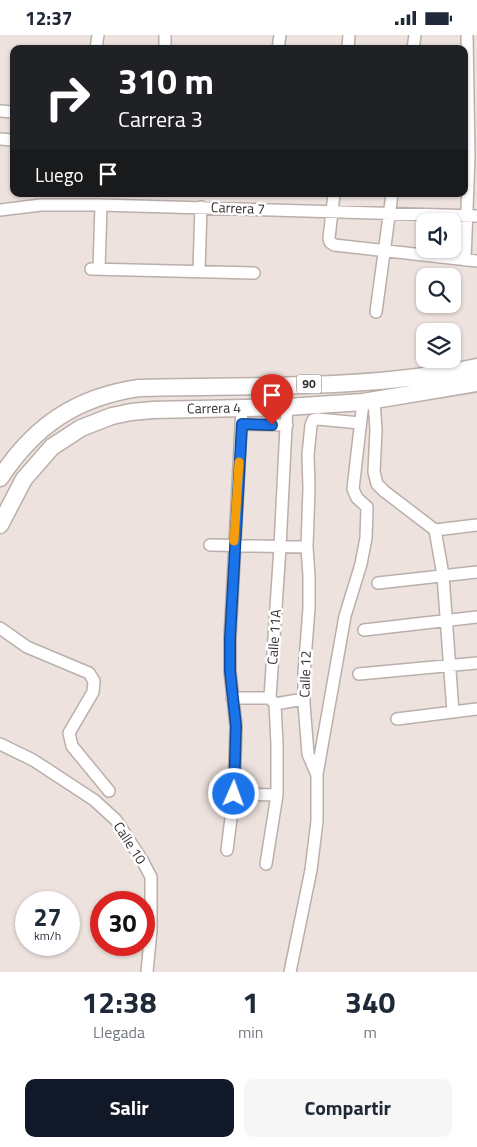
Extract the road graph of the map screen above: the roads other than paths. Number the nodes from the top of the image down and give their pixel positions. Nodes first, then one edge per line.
1 (468, 54) edge
2 (469, 72) edge
3 (469, 107) edge
4 (470, 157) edge
5 (43, 197) edge
6 (334, 197) edge
7 (392, 197) edge
8 (106, 201) edge
9 (41, 205) junction
10 (200, 207) junction
11 (0, 210) edge
12 (332, 212) junction
13 (389, 213) junction
14 (472, 216) edge
15 (383, 251) junction
16 (465, 260) junction
17 (477, 261) edge
18 (199, 270) junction
19 (254, 273) dead end
20 (376, 312) dead end
21 (477, 367) edge
22 (477, 383) edge
23 (180, 387) junction
24 (372, 401) junction
25 (287, 407) junction
26 (242, 408) junction
27 (181, 409) junction
28 (360, 423) junction
29 (242, 424) junction
30 (286, 425) junction
31 (0, 478) edge
32 (0, 525) edge
33 (477, 525) edge
34 (436, 530) junction
35 (210, 545) dead end
36 (234, 546) junction
37 (280, 547) junction
38 (307, 547) junction
39 (477, 572) edge
40 (443, 575) junction
41 (378, 583) dead end
42 (477, 617) edge
43 (446, 620) junction
44 (0, 628) edge
45 (364, 630) dead end
46 (477, 663) edge
47 (450, 666) junction
48 (359, 674) dead end
49 (232, 698) junction
50 (304, 699) junction
51 (273, 701) junction
52 (477, 709) edge
53 (453, 712) junction
54 (397, 719) dead end
55 (0, 744) edge
56 (317, 775) junction
57 (109, 791) dead end
58 (234, 794) junction
59 (276, 795) junction
60 (227, 851) dead end
61 (266, 864) dead end
62 (147, 972) edge
63 (290, 972) edge

1 - 2 street
2 - 3 street
3 - 4 street
4 - 14 street
5 - 9 street
6 - 12 street
7 - 13 street
8 - 9 street, Carrera 7
8 - 10 street, Carrera 7
8 - 18 street
9 - 11 street, Carrera 7
10 - 12 street, Carrera 7
10 - 18 street
12 - 13 street, Carrera 7
12 - 15 street
13 - 14 street, Carrera 7
13 - 15 street
14 - 16 street
15 - 16 street
15 - 20 street
16 - 17 street
18 - 19 street
21 - 23 highway, Carrera 4 / 90
22 - 24 highway, Carrera 4 / 90
23 - 27 highway
23 - 31 highway, Carrera 4 / 90
24 - 25 highway, Carrera 4 / 90
24 - 28 street
24 - 34 street
25 - 26 highway, Carrera 4 / 90
25 - 30 street, Calle 11A
26 - 27 highway, Carrera 4 / 90
26 - 29 street
27 - 32 highway, Carrera 4 / 90
28 - 38 street, Calle 12
28 - 56 street
29 - 30 street
29 - 36 street
30 - 37 street, Calle 11A
33 - 34 street
34 - 40 street
35 - 36 street
36 - 37 street
36 - 49 street
37 - 38 street
37 - 51 street, Calle 11A
38 - 50 street, Calle 12
39 - 40 street
40 - 41 street
40 - 43 street
42 - 43 street
43 - 45 street
43 - 47 street
44 - 57 street
46 - 47 street
47 - 48 street
47 - 53 street
49 - 51 street
49 - 58 street
50 - 51 street
50 - 56 street, Calle 12
51 - 59 street, Calle 11A
52 - 53 street
53 - 54 street
55 - 62 street, Calle 10
56 - 63 street, Calle 12
58 - 59 street
58 - 60 street
59 - 61 street, Calle 11A

